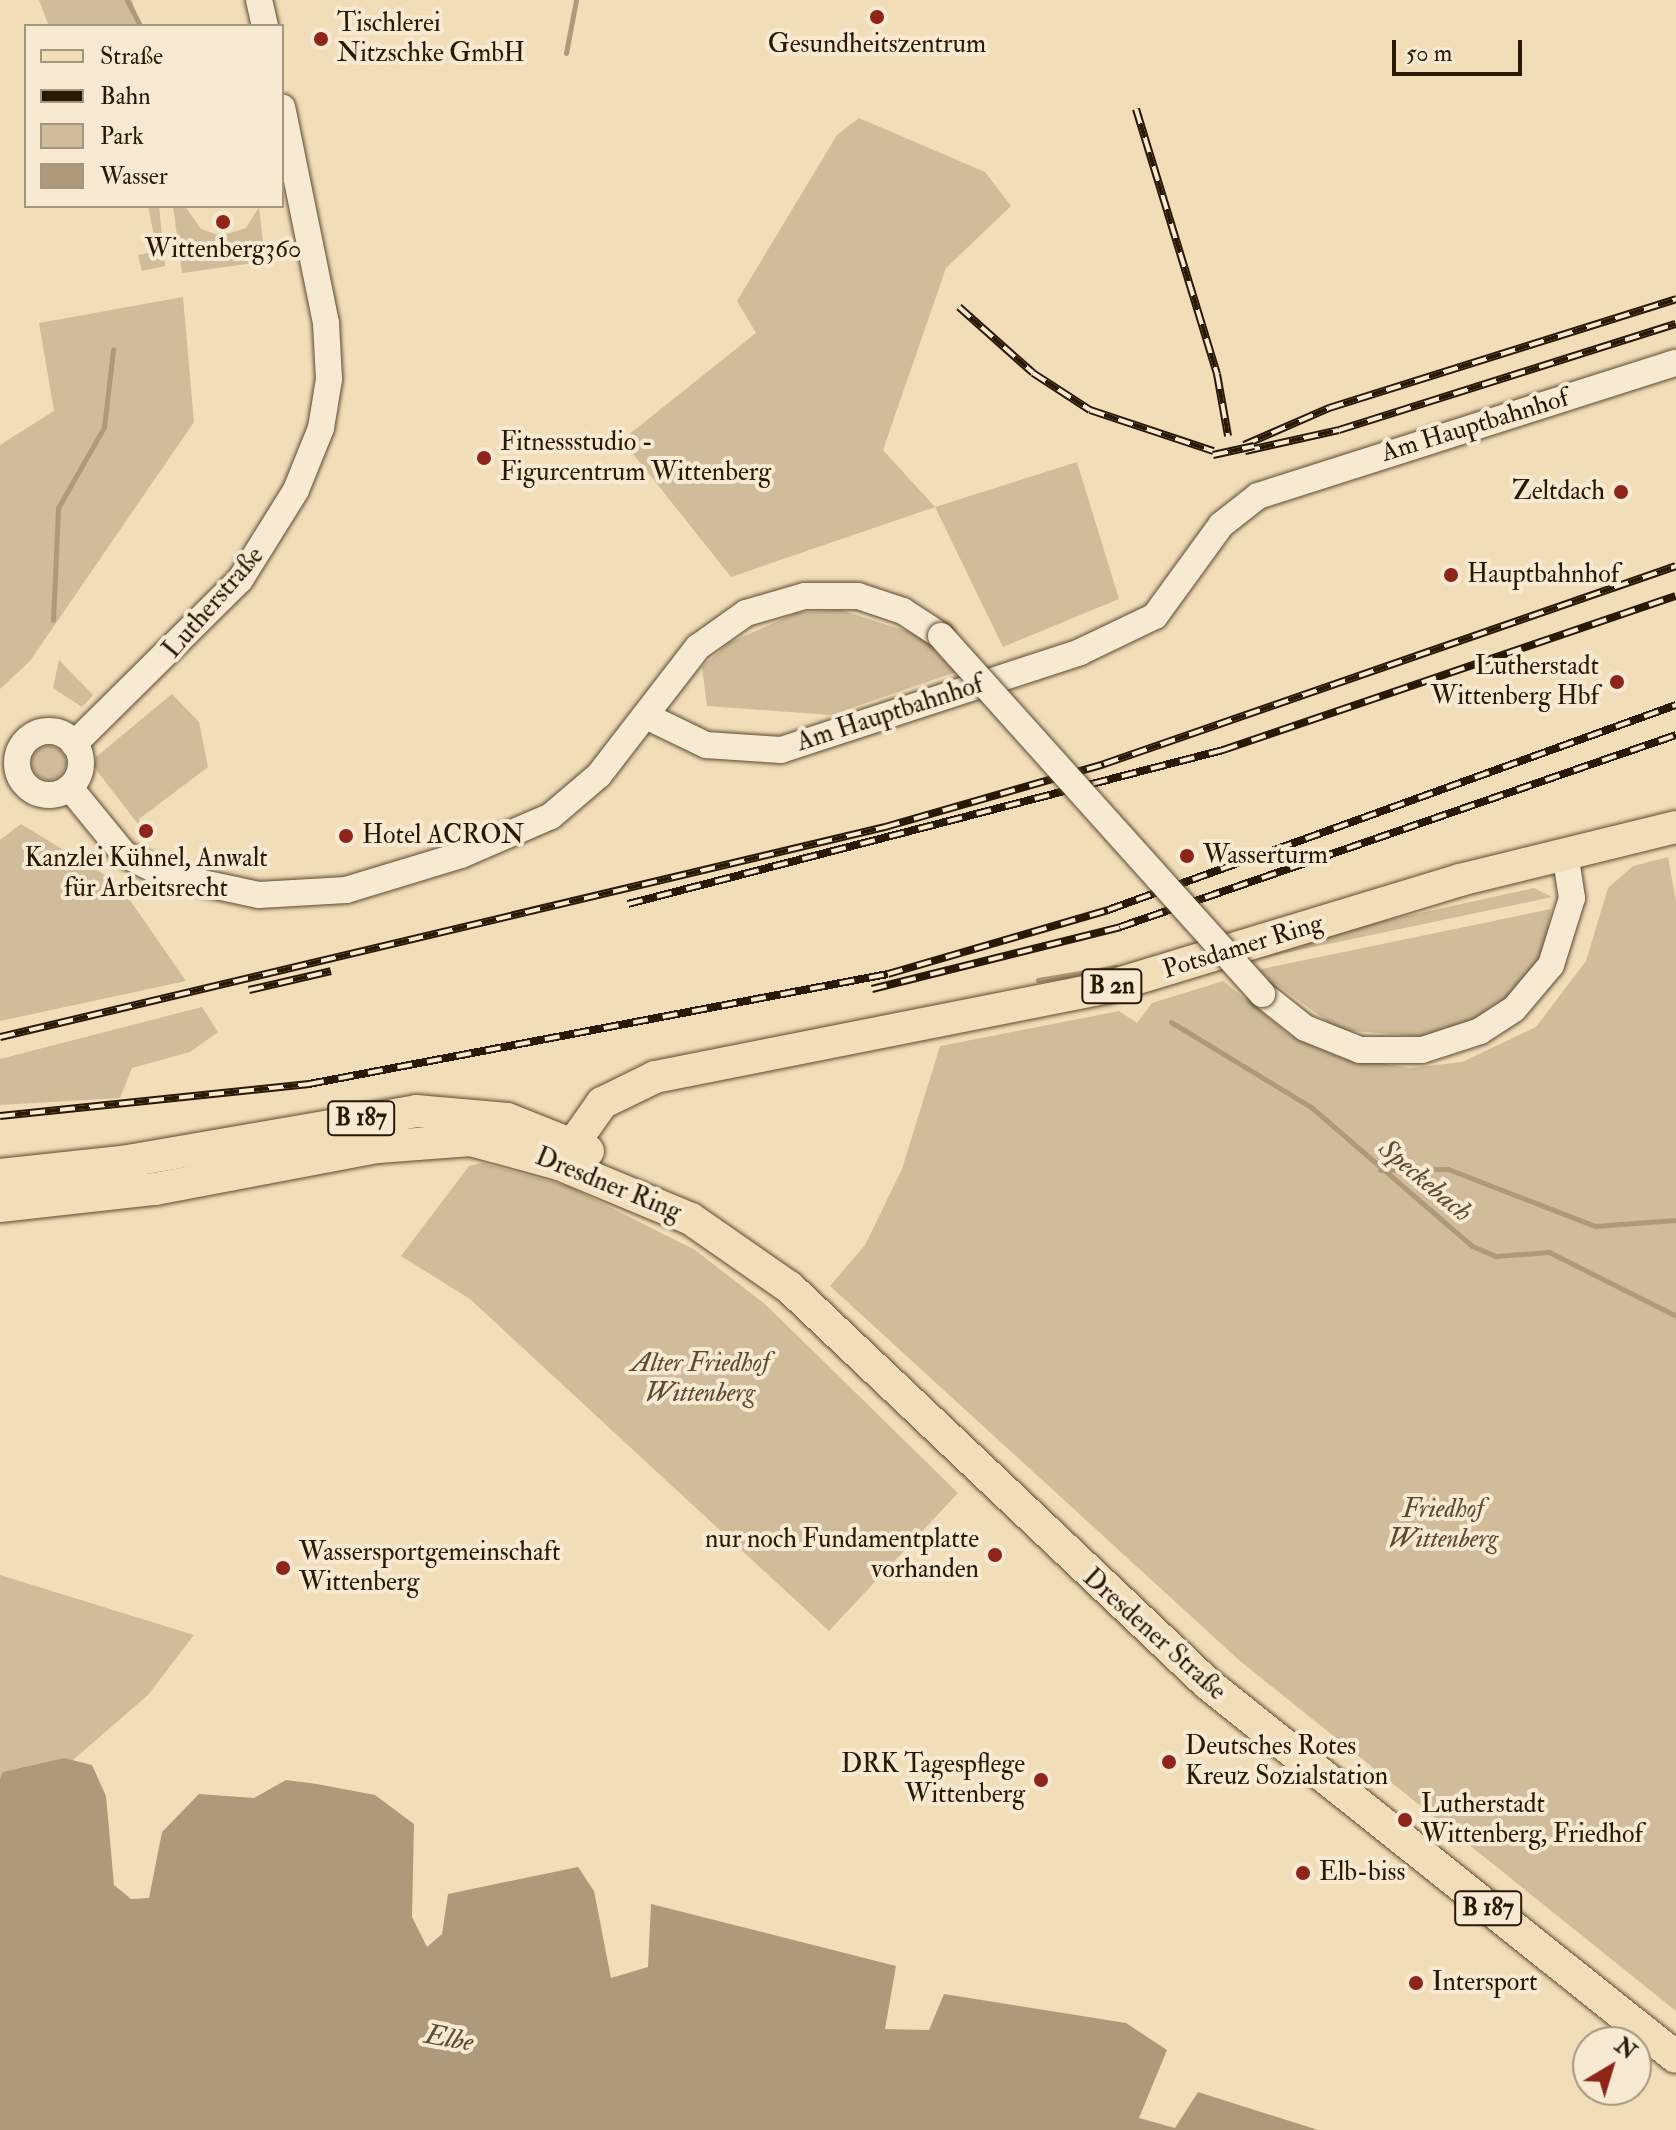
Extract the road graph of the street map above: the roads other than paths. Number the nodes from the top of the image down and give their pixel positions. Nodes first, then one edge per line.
1 (284, 117) edge
2 (1676, 363) edge
3 (646, 716) junction
4 (74, 744) junction
5 (70, 788) junction
6 (1676, 827) edge
7 (1565, 853) junction
8 (565, 1154) junction
9 (0, 1175) edge
10 (141, 1175) junction
11 (0, 1206) edge
12 (691, 1219) joint
13 (1676, 2057) edge

1 - 4 street, Lutherstraße
2 - 3 street, Am Hauptbahnhof
3 - 5 street
3 - 7 street, bridge
4 - 5 street
4 - 5 street
6 - 7 main road, Potsdamer Ring / B 2n
7 - 8 main road, Potsdamer Ring / B 2n
8 - 10 main road, Dresdner Ring / B 187
8 - 12 main road, Dresdner Ring / B 187
9 - 10 main road, Dresdner Ring / B 187
10 - 11 main road, Dresdner Ring / B 187
12 - 13 main road, Dresdener Straße / B 187

